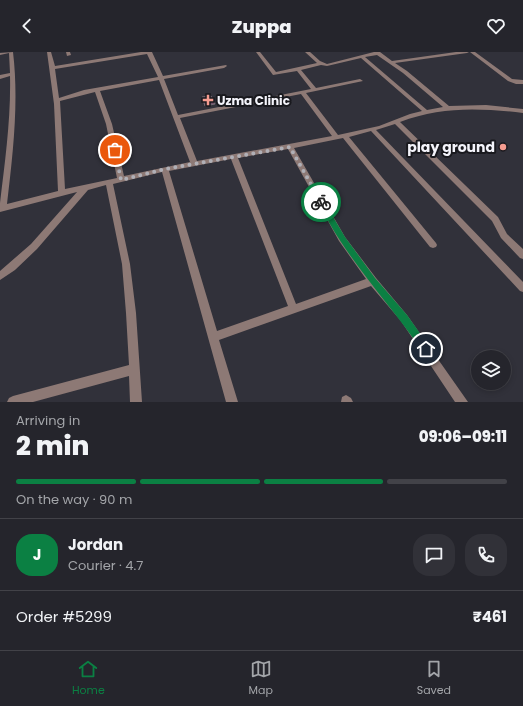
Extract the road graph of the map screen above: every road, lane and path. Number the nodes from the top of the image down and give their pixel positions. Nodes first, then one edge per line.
1 (7, 52) edge
2 (11, 52) edge
3 (49, 52) edge
4 (149, 52) edge
5 (258, 52) edge
6 (307, 52) edge
7 (377, 52) edge
8 (467, 52) edge
9 (472, 52) edge
10 (0, 54) edge
11 (362, 57) junction
12 (393, 62) junction
13 (321, 64) junction
14 (224, 66) dead end
15 (52, 68) junction
16 (298, 69) junction
17 (14, 74) junction
18 (0, 77) edge
19 (161, 78) junction
20 (360, 81) dead end
21 (523, 82) edge
22 (96, 90) junction
23 (315, 90) junction
24 (302, 92) junction
25 (56, 100) junction
26 (448, 108) junction
27 (523, 110) edge
28 (426, 112) junction
29 (176, 116) junction
30 (396, 121) junction
31 (372, 129) junction
32 (345, 136) junction
33 (337, 138) junction
34 (290, 147) junction
35 (234, 157) junction
36 (194, 164) junction
37 (165, 169) junction
38 (121, 180) junction
39 (109, 182) junction
40 (86, 187) junction
41 (62, 193) junction
42 (2, 209) edge
43 (433, 245) dead end
44 (523, 255) edge
45 (0, 276) edge
46 (373, 281) junction
47 (523, 288) edge
48 (293, 308) junction
49 (214, 337) junction
50 (134, 369) junction
51 (13, 402) edge
52 (136, 402) edge
53 (232, 402) edge
54 (462, 402) edge

1 - 10 street
2 - 17 street
3 - 15 street
4 - 15 street
4 - 19 street
5 - 16 street
6 - 13 street
7 - 11 street
7 - 12 street
8 - 12 street
9 - 21 street
11 - 13 street
11 - 28 street
12 - 26 street
13 - 16 street
14 - 19 street
15 - 25 street
16 - 23 street
17 - 18 street
17 - 42 street
19 - 22 street
19 - 29 street
20 - 23 street
22 - 25 street
22 - 38 street
23 - 24 street
24 - 29 street
24 - 33 street
25 - 41 street
26 - 27 street
26 - 28 street
28 - 30 street
29 - 36 street
30 - 31 street
30 - 44 street
31 - 32 street
31 - 47 street
32 - 33 street
32 - 43 street
33 - 34 street
34 - 35 street
34 - 46 street
35 - 36 street
35 - 48 street
36 - 37 street
37 - 38 street
37 - 49 street
38 - 39 street
39 - 40 street
39 - 50 street
40 - 41 street
40 - 45 street
41 - 42 street
46 - 48 street
46 - 54 street
48 - 49 street
49 - 53 street
50 - 51 street
50 - 52 street

